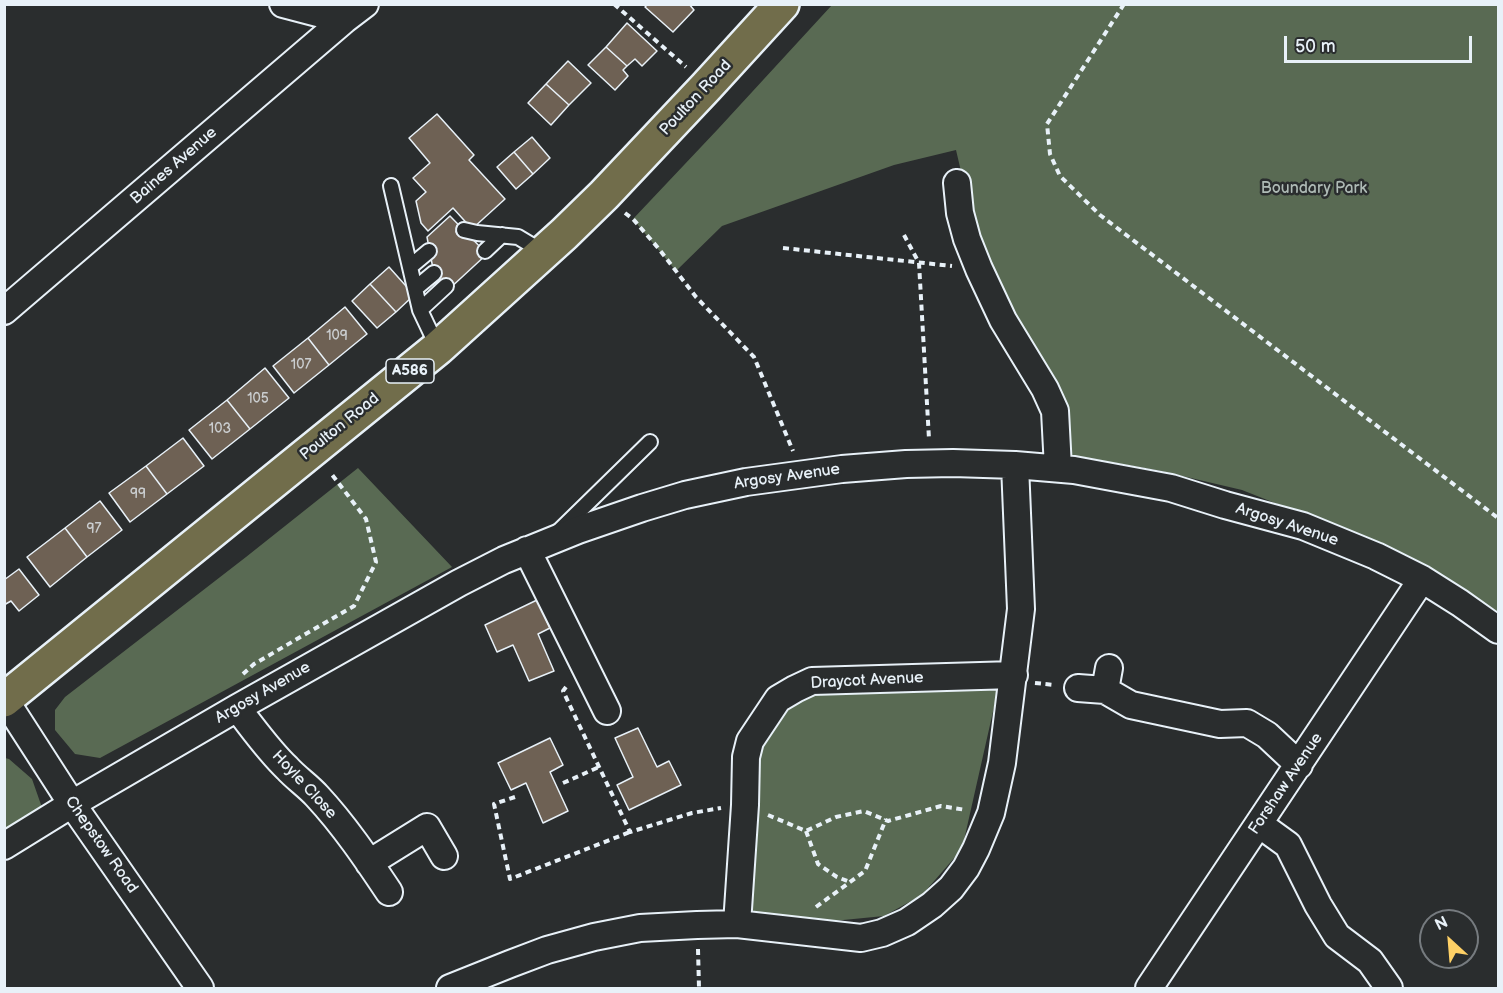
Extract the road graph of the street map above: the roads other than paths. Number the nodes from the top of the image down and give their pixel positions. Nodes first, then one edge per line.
1 (283, 4) edge
2 (365, 4) edge
3 (782, 4) edge
4 (344, 20) junction
5 (957, 183) dead end
6 (391, 186) dead end
7 (471, 233) dead end
8 (502, 235) junction
9 (429, 250) dead end
10 (485, 251) dead end
11 (543, 252) junction
12 (411, 266) junction
13 (434, 273) dead end
14 (446, 286) dead end
15 (416, 288) junction
16 (420, 310) junction
17 (4, 311) edge
18 (438, 348) junction
19 (650, 442) dead end
20 (1015, 465) junction
21 (1058, 468) junction
22 (537, 546) junction
23 (1422, 579) junction
24 (1498, 630) edge
25 (1014, 678) junction
26 (1078, 688) road end
27 (5, 700) edge
28 (237, 708) junction
29 (607, 711) dead end
30 (1299, 765) junction
31 (72, 804) junction
32 (1259, 824) junction
33 (4, 846) edge
34 (444, 856) dead end
35 (369, 862) junction
36 (389, 892) dead end
37 (737, 924) junction
38 (200, 988) edge
39 (450, 988) edge
40 (1149, 988) edge
41 (1389, 988) edge

1 - 4 street
2 - 4 street, Baines Avenue
3 - 11 main road, Poulton Road / A586
4 - 17 street, Baines Avenue
5 - 21 street
6 - 12 lane
7 - 8 lane
8 - 10 lane
8 - 11 lane
9 - 12 lane
11 - 18 main road, Poulton Road / A586
12 - 15 lane
13 - 15 lane
14 - 16 lane
15 - 16 lane
16 - 18 lane
18 - 27 main road, Poulton Road / A586
19 - 22 lane
20 - 21 street, Argosy Avenue
20 - 22 street, Argosy Avenue
20 - 25 street
21 - 23 street, Argosy Avenue
22 - 28 street, Argosy Avenue
22 - 29 street
23 - 24 street, Argosy Avenue
23 - 30 street, Forshaw Avenue
25 - 37 street
25 - 37 street, Draycot Avenue
26 - 30 street
27 - 31 street, Chepstow Road
28 - 31 street, Argosy Avenue
28 - 35 street, Hoyle Close
30 - 32 street, Forshaw Avenue
31 - 33 street, Argosy Avenue
31 - 38 street, Chepstow Road
32 - 40 street, Forshaw Avenue
32 - 41 street
34 - 35 street
35 - 36 street, Hoyle Close
37 - 39 street

